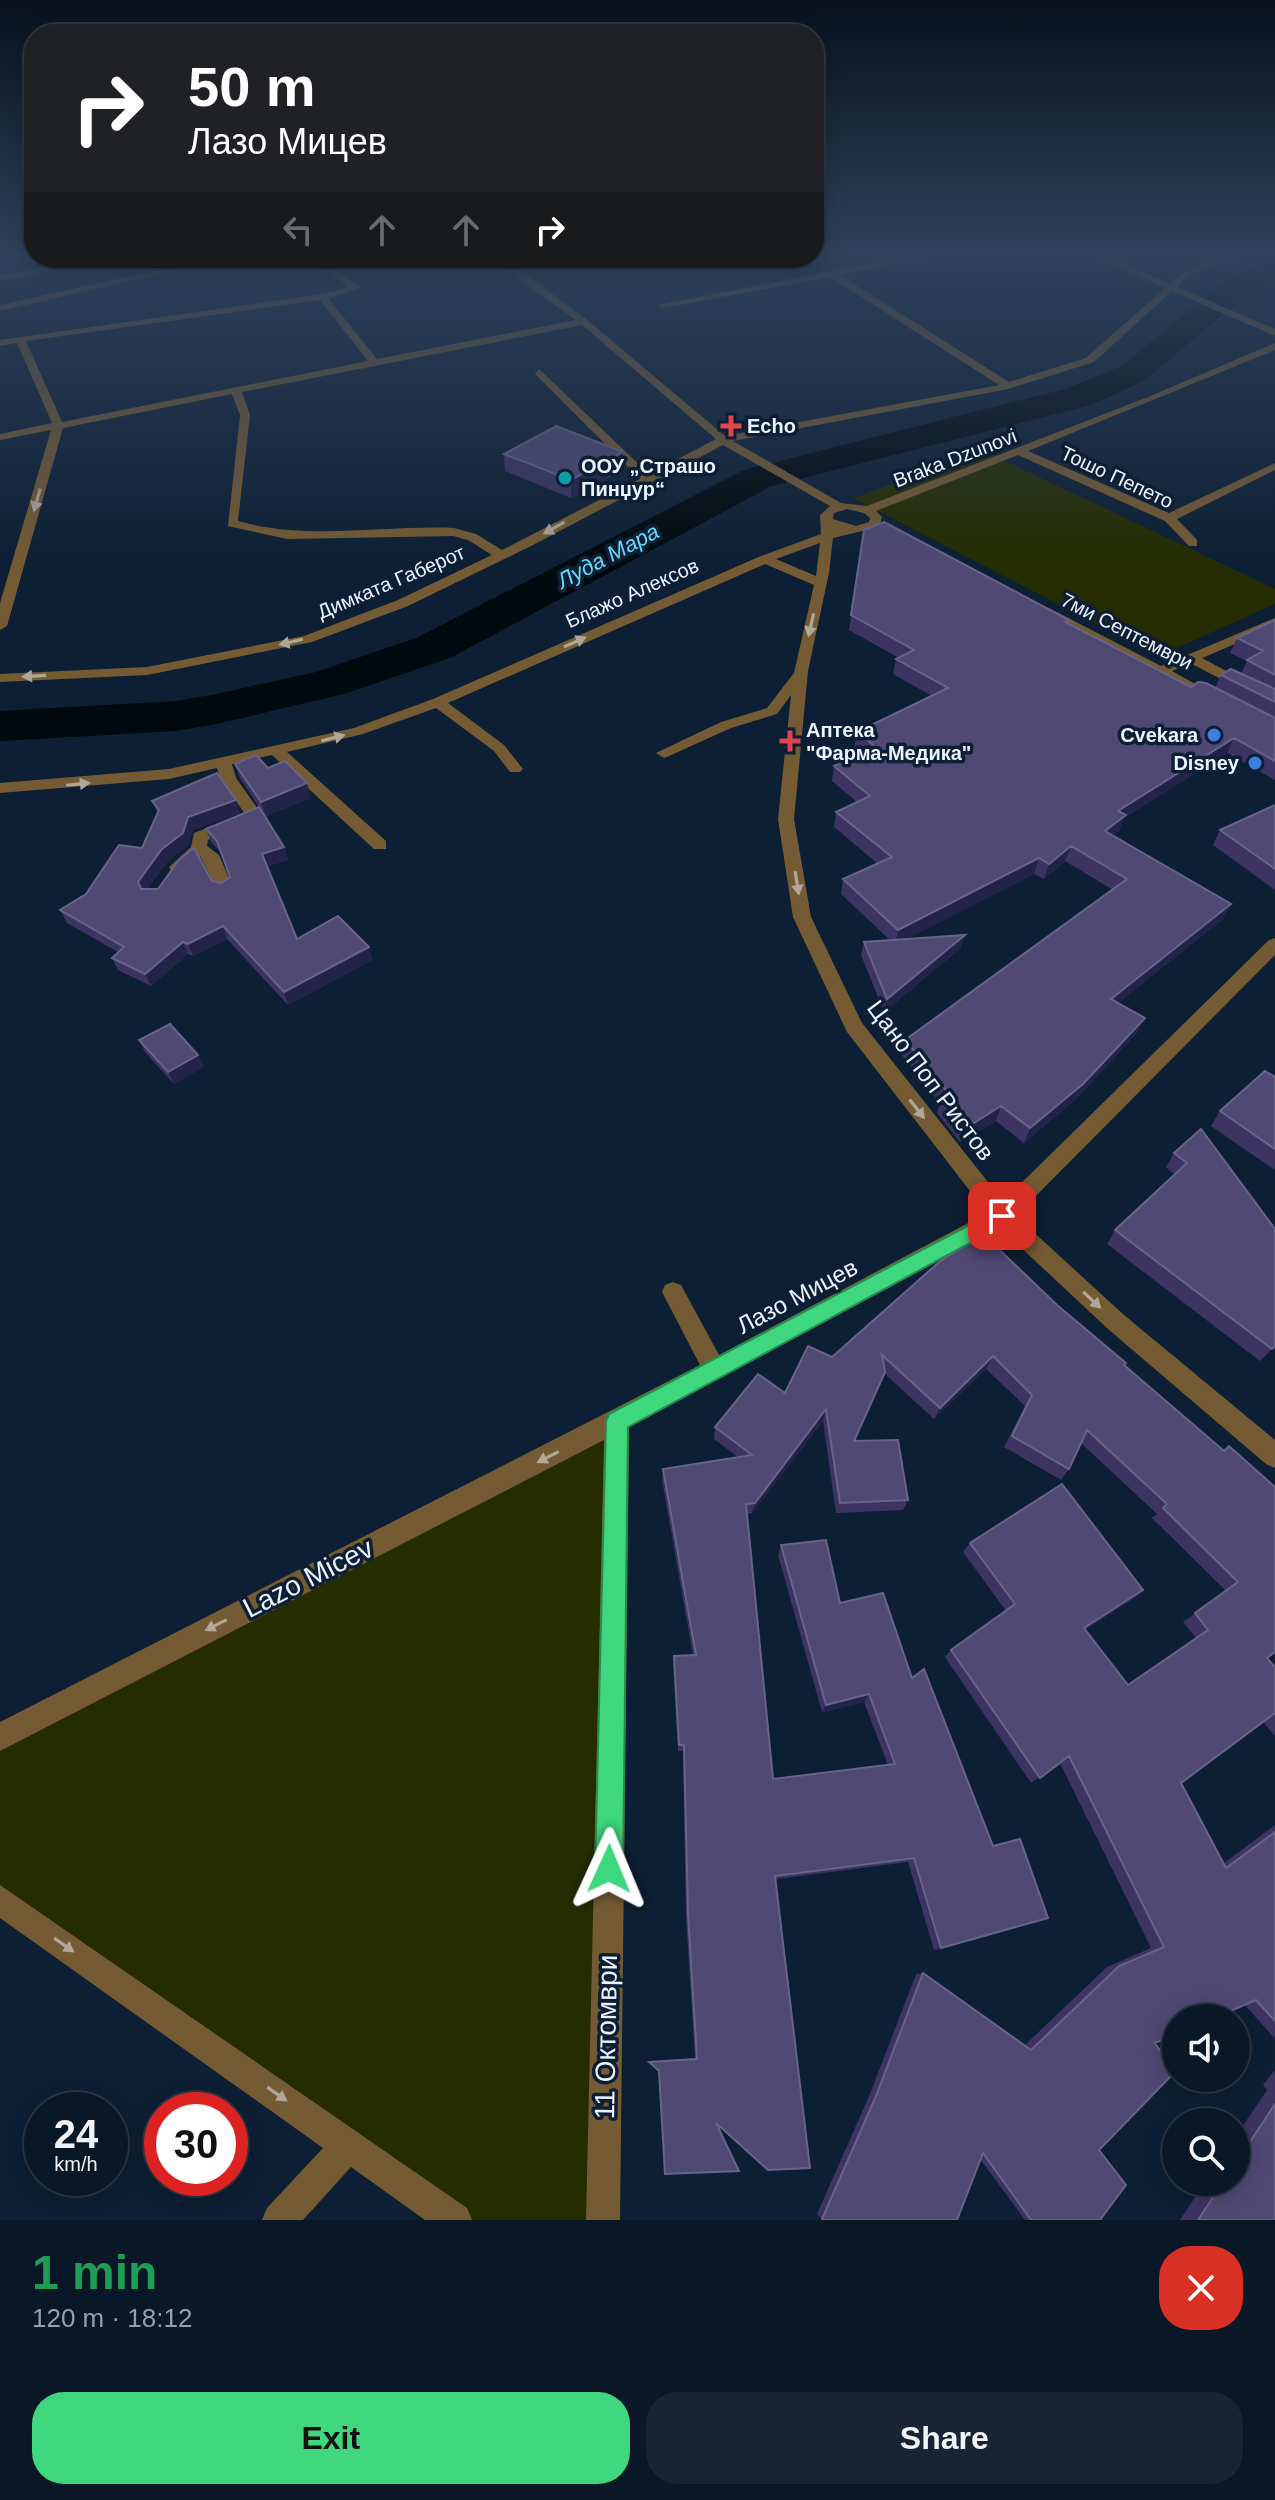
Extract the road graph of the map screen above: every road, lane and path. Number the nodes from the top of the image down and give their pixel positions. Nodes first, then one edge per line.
1 (29, 359) edge
2 (371, 359) edge
3 (397, 359) edge
4 (626, 359) edge
5 (965, 359) edge
6 (1092, 359) edge
7 (1245, 359) edge
8 (375, 363) junction
9 (539, 372) dead end
10 (1008, 386) junction
11 (236, 390) junction
12 (58, 425) junction
13 (0, 437) edge
14 (723, 440) junction
15 (1020, 452) junction
16 (1275, 466) edge
17 (646, 478) junction
18 (868, 510) junction
19 (1169, 518) junction
20 (834, 522) junction
21 (875, 524) junction
22 (888, 531) edge
23 (1193, 543) dead end
24 (500, 555) junction
25 (765, 559) junction
26 (821, 583) junction
27 (1024, 601) edge
28 (1275, 622) edge
29 (0, 626) edge
30 (1191, 658) junction
31 (801, 671) junction
32 (1160, 671) junction
33 (0, 678) edge
34 (438, 702) junction
35 (1275, 703) edge
36 (1224, 704) edge
37 (278, 752) junction
38 (664, 753) dead end
39 (224, 764) junction
40 (515, 769) dead end
41 (0, 788) edge
42 (380, 845) dead end
43 (199, 849) junction
44 (169, 877) edge
45 (224, 887) edge
46 (1275, 944) edge
47 (1002, 1216) junction
48 (673, 1292) dead end
49 (714, 1369) junction
50 (617, 1421) junction
51 (1271, 1444) edge
52 (0, 1737) edge
53 (0, 1900) edge
54 (349, 2145) junction
55 (279, 2220) edge
56 (455, 2220) edge
57 (603, 2220) edge

1 - 12 street
2 - 8 street
3 - 8 street
4 - 14 street
5 - 10 street
6 - 10 street, Димката Габерот
7 - 15 street, Braka Dzunovi
8 - 11 street
9 - 17 street
10 - 14 street, Димката Габерот
11 - 12 street
11 - 24 street
12 - 13 street
12 -> 29 street
14 - 17 street, Димката Габерот
14 - 20 street
15 - 18 street, Braka Dzunovi
15 - 19 street, Тошо Пепето
16 - 19 street
17 -> 24 street, Димката Габерот
18 - 20 street
18 - 21 street
19 - 23 street, Тошо Пепето
20 - 21 street, Блажо Алексов
20 - 25 street, Блажо Алексов
20 - 26 street, Цано Поп Ристов
21 - 22 street
24 -> 33 street, Димката Габерот
25 - 26 street
34 -> 25 street, Блажо Алексов
26 -> 31 street, Цано Поп Ристов
27 - 32 street, 7ми Септември
28 - 30 street
30 - 32 street
30 - 35 street
31 - 38 street
31 -> 47 street, Цано Поп Ристов
32 - 36 street, 7ми Септември
37 -> 34 street, Блажо Алексов
34 - 40 street
37 - 39 street, Блажо Алексов
37 - 42 street
41 -> 39 street, Блажо Алексов
39 - 43 street
43 - 44 street
43 - 45 street
46 - 47 street, Лазо Мицев
47 - 49 street, Лазо Мицев
47 -> 51 street, Цано Поп Ристов
48 - 49 street
49 - 50 street, Лазо Мицев
50 -> 52 street, Lazo Micev
50 - 57 street, 11 Октомври
53 -> 54 street
54 - 55 street
54 - 56 street

